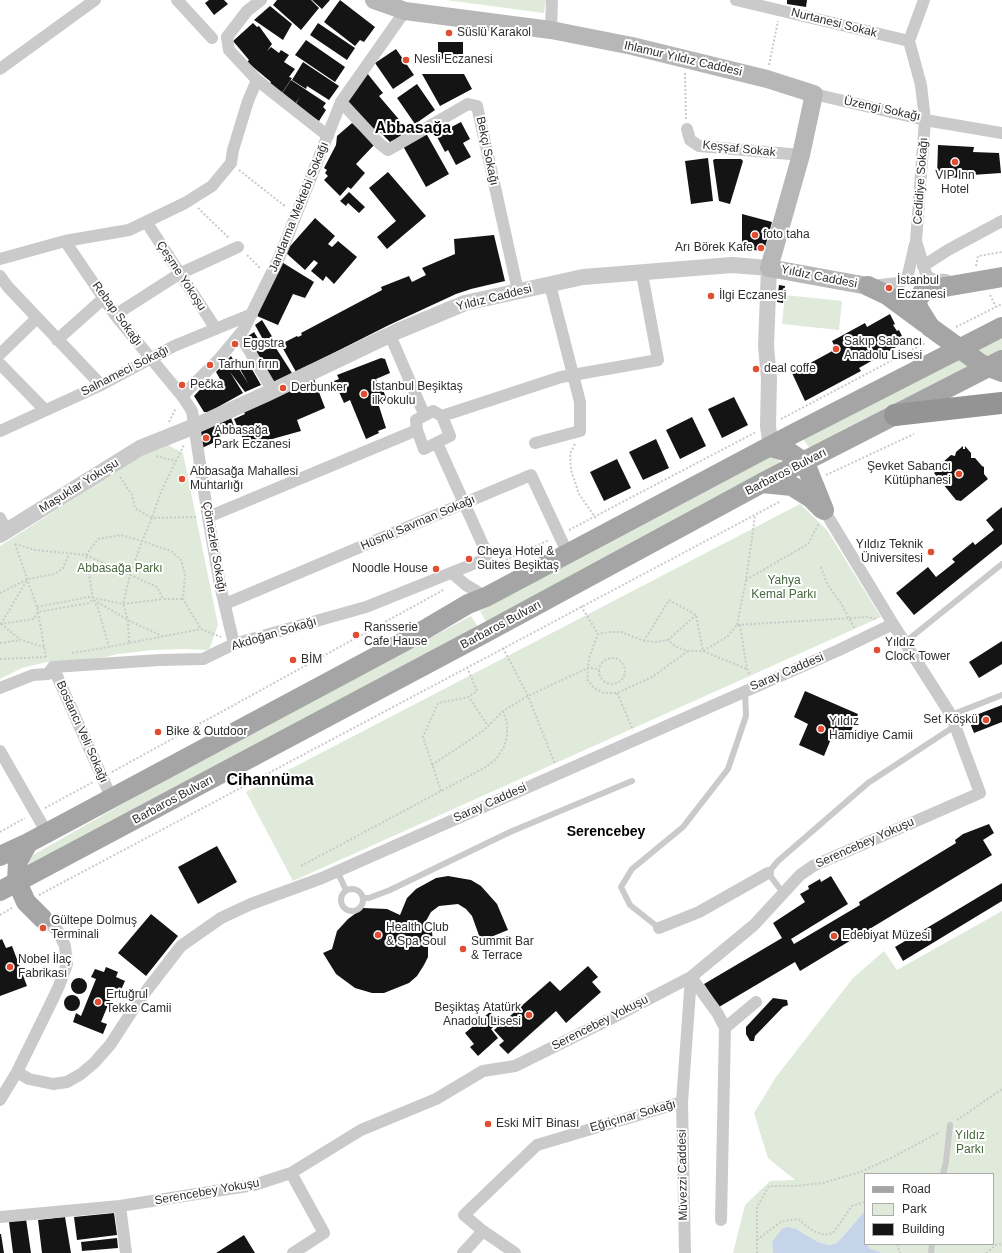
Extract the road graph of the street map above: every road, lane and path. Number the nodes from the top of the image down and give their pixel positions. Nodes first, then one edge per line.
1 (95, 0) edge
2 (177, 0) edge
3 (261, 0) edge
4 (374, 0) edge
5 (552, 0) edge
6 (736, 0) edge
7 (924, 0) edge
8 (405, 10) junction
9 (780, 10) junction
10 (551, 30) junction
11 (212, 38) dead end
12 (909, 42) junction
13 (684, 58) junction
14 (0, 69) edge
15 (767, 79) junction
16 (257, 80) junction
17 (814, 94) junction
18 (341, 102) junction
19 (925, 120) junction
20 (687, 129) joint
21 (1002, 133) edge
22 (328, 136) junction
23 (801, 155) junction
24 (230, 163) junction
25 (296, 214) junction
26 (1002, 221) edge
27 (147, 223) junction
28 (65, 241) junction
29 (916, 241) junction
30 (238, 247) dead end
31 (1002, 252) edge
32 (0, 259) edge
33 (922, 266) junction
34 (769, 268) junction
35 (179, 274) junction
36 (642, 274) junction
37 (0, 276) edge
38 (971, 276) junction
39 (1002, 277) edge
40 (550, 285) junction
41 (868, 286) junction
42 (518, 291) junction
43 (990, 295) dead end
44 (104, 298) junction
45 (1002, 304) edge
46 (996, 307) junction
47 (252, 314) junction
48 (115, 315) junction
49 (37, 318) junction
50 (1002, 327) edge
51 (954, 328) dead end
52 (216, 329) junction
53 (240, 334) junction
54 (390, 335) junction
55 (928, 335) junction
56 (57, 340) junction
57 (0, 354) edge
58 (150, 359) junction
59 (1002, 360) edge
60 (0, 364) edge
61 (1002, 372) edge
62 (572, 375) junction
63 (101, 385) junction
64 (273, 391) junction
65 (182, 396) junction
66 (1002, 402) edge
67 (45, 410) junction
68 (424, 414) junction
69 (895, 415) junction
70 (442, 416) junction
71 (774, 422) dead end
72 (195, 426) junction
73 (762, 429) dead end
74 (416, 430) junction
75 (0, 431) edge
76 (580, 431) junction
77 (914, 434) dead end
78 (159, 440) junction
79 (436, 443) junction
80 (535, 443) dead end
81 (771, 447) junction
82 (176, 461) dead end
83 (805, 463) junction
84 (118, 475) dead end
85 (762, 483) junction
86 (806, 486) junction
87 (464, 504) junction
88 (824, 510) junction
89 (594, 516) junction
90 (755, 516) junction
91 (208, 517) junction
92 (152, 518) junction
93 (2, 528) edge
94 (606, 534) junction
95 (560, 535) junction
96 (142, 541) junction
97 (68, 554) junction
98 (568, 554) junction
99 (86, 555) junction
100 (1002, 564) edge
101 (492, 566) dead end
102 (821, 567) dead end
103 (453, 574) junction
104 (130, 575) junction
105 (28, 578) junction
106 (746, 580) junction
107 (447, 588) dead end
108 (0, 593) edge
109 (486, 597) junction
110 (93, 599) junction
111 (163, 599) junction
112 (184, 599) junction
113 (123, 604) junction
114 (225, 604) junction
115 (581, 606) junction
116 (37, 607) junction
117 (38, 612) junction
118 (696, 615) junction
119 (850, 618) junction
120 (128, 620) junction
121 (1, 624) edge
122 (893, 624) junction
123 (736, 625) junction
124 (740, 625) junction
125 (201, 628) junction
126 (598, 634) junction
127 (162, 636) junction
128 (861, 639) junction
129 (21, 640) junction
130 (668, 640) junction
131 (644, 641) junction
132 (0, 643) edge
133 (129, 643) junction
134 (904, 643) junction
135 (234, 644) junction
136 (44, 647) junction
137 (503, 648) junction
138 (688, 651) junction
139 (703, 651) junction
140 (467, 667) junction
141 (588, 668) junction
142 (747, 669) junction
143 (599, 670) junction
144 (51, 671) junction
145 (750, 676) dead end
146 (0, 688) edge
147 (745, 690) junction
148 (617, 693) junction
149 (1002, 695) edge
150 (528, 696) junction
151 (469, 697) junction
152 (503, 711) junction
153 (953, 720) junction
154 (488, 726) junction
155 (636, 738) junction
156 (0, 751) edge
157 (432, 765) junction
158 (558, 773) junction
159 (102, 777) junction
160 (632, 781) dead end
161 (441, 791) junction
162 (111, 798) junction
163 (35, 813) junction
164 (0, 832) edge
165 (47, 833) junction
166 (28, 843) junction
167 (0, 856) edge
168 (301, 866) dead end
169 (40, 871) junction
170 (337, 871) junction
171 (768, 872) junction
172 (9, 887) edge
173 (346, 890) junction
174 (43, 892) dead end
175 (784, 894) junction
176 (363, 898) junction
177 (18, 906) dead end
178 (0, 915) edge
179 (43, 919) junction
180 (659, 928) joint
181 (691, 977) junction
182 (756, 1002) dead end
183 (725, 1028) junction
184 (17, 1072) junction
185 (1002, 1089) edge
186 (0, 1100) edge
187 (682, 1102) junction
188 (950, 1125) junction
189 (291, 1173) junction
190 (943, 1173) edge
191 (864, 1202) edge
192 (120, 1206) junction
193 (0, 1217) edge
194 (721, 1220) dead end
195 (483, 1231) junction
196 (757, 1240) junction
197 (1002, 1244) edge
198 (126, 1253) edge
199 (293, 1253) edge
200 (463, 1253) edge
201 (515, 1253) edge
202 (685, 1253) edge
203 (757, 1253) edge
204 (986, 1253) edge

1 - 14 street
2 - 11 street
3 - 16 street
4 - 8 main road, Ihlamur Yıldız Caddesi
5 - 10 street
6 - 9 street, Nurtanesi Sokak
7 - 12 street
8 - 10 main road, Ihlamur Yıldız Caddesi
8 - 18 street, Jandarma Mektebi Sokağı
9 - 12 street, Nurtanesi Sokak
9 - 15 path
10 - 13 main road, Ihlamur Yıldız Caddesi
12 - 19 street, Üzengi Sokağı
13 - 15 main road, Ihlamur Yıldız Caddesi
13 - 20 path
15 - 17 main road, Ihlamur Yıldız Caddesi
16 - 22 street
16 - 24 street
17 - 19 street, Üzengi Sokağı
17 - 23 main road
18 - 22 street, Jandarma Mektebi Sokağı
18 - 42 street, Bekçi Sokağı
19 - 21 street
19 - 29 street, Cedidiye Sokağı
20 - 23 street, Keşşaf Sokak
22 - 25 street, Jandarma Mektebi Sokağı
23 - 34 main road
24 - 25 path
24 - 27 street
25 - 47 street, Jandarma Mektebi Sokağı
26 - 33 street
27 - 28 street
27 - 35 street, Çeşme Yokoşu
28 - 32 street
28 - 44 street, Rebap Sokağı
29 - 33 street, Cedidiye Sokağı
29 - 41 street, Cedidiye Sokağı
30 - 35 street
31 - 38 path
33 - 38 street, Cedidiye Sokağı
34 - 36 street, Yıldız Caddesi
34 - 41 main road, Yıldız Caddesi
34 - 81 street, Yıldız Caddesi
35 - 48 street
35 - 52 street, Çeşme Yokoşu
36 - 40 street, Yıldız Caddesi
36 - 62 street
37 - 49 street
38 - 39 main road
38 - 55 main road
40 - 42 street, Yıldız Caddesi
40 - 62 street
41 - 55 main road
42 - 54 street, Yıldız Caddesi
43 - 46 path
44 - 48 street, Rebap Sokağı
44 - 56 street
45 - 46 path
46 - 51 path
47 - 52 street, Salnameci Sokağı
47 - 53 street, Jandarma Mektebi Sokağı
48 - 58 street, Rebap Sokağı
49 - 56 street
49 - 57 street
50 - 81 main road
52 - 58 street, Salnameci Sokağı
53 - 64 street
53 - 65 street, Jandarma Mektebi Sokağı
54 - 64 street, Yıldız Caddesi
54 - 68 street
55 - 61 main road, bridge
55 - 71 path
56 - 63 street
58 - 63 street, Salnameci Sokağı
58 - 65 street, Rebap Sokağı
59 - 69 main road, Barbaros Bulvarı
60 - 67 street
62 - 70 street
62 - 76 street
63 - 67 street, Salnameci Sokağı
64 - 72 street, Yıldız Caddesi
65 - 72 street, Rebap Sokağı
65 - 78 path
66 - 69 highway
67 - 75 street, Salnameci Sokağı
68 - 70 street
68 - 74 street
69 - 83 main road, Barbaros Bulvarı
70 - 79 street
72 - 78 street, Maşuklar Yokuşu
72 - 91 street, Çömezler Sokağı
73 - 89 path
74 - 79 street
74 - 91 street
76 - 80 street
76 - 89 path
77 - 86 path
78 - 93 street, Maşuklar Yokuşu
79 - 87 street
81 - 83 main road
81 - 94 main road
82 - 92 path
83 - 85 main road, Barbaros Bulvarı
83 - 86 main road
84 - 92 path
85 - 86 main road
85 - 169 main road, Barbaros Bulvarı
86 - 88 main road
86 - 90 path
87 - 95 street, Hüsnü Savman Sokağı
87 - 103 street, Akdoğan Sokağı
87 - 114 street, Hüsnü Savman Sokağı
88 - 106 path
88 - 122 street
89 - 94 path
89 - 95 path
90 - 106 path
90 - 115 path
91 - 92 path
91 - 114 street, Çömezler Sokağı
92 - 96 path
94 - 98 main road
95 - 98 street, Hüsnü Savman Sokağı
95 - 101 path
96 - 99 path
96 - 104 path
96 - 112 path
97 - 99 path
97 - 105 path
97 - 105 path
98 - 109 main road
99 - 104 path
99 - 110 path
100 - 134 lane
102 - 119 path
103 - 109 street
103 - 135 street, Akdoğan Sokağı
104 - 111 path
104 - 113 path
105 - 108 path
105 - 116 path
105 - 121 path
106 - 123 path
107 - 159 path
109 - 162 main road
110 - 113 path
110 - 116 path
110 - 117 path
110 - 120 path
110 - 133 path
111 - 112 path
111 - 113 path
112 - 125 path
113 - 120 path
114 - 135 street, Çömezler Sokağı
115 - 126 path
115 - 137 path
116 - 117 path
117 - 121 path
117 - 136 path
118 - 130 path
118 - 131 path
118 - 139 path
119 - 122 path
119 - 124 path
119 - 128 path
120 - 127 path
120 - 133 path
121 - 129 path
122 - 128 street, Saray Caddesi
122 - 134 street, Serencebey Yokuşu
123 - 124 path
123 - 139 path
124 - 142 path
125 - 127 path
125 - 135 path
126 - 131 path
126 - 141 path
127 - 133 path
128 - 147 street, Saray Caddesi
129 - 132 path
129 - 136 path
130 - 131 path
130 - 138 path
134 - 153 street, Serencebey Yokuşu
135 - 144 street, Akdoğan Sokağı
136 - 144 path
137 - 140 path
137 - 150 path
138 - 139 path
138 - 148 path
139 - 142 path
140 - 151 path
140 - 174 path
141 - 143 path
141 - 148 path
141 - 150 path
142 - 145 path
143 - 143 path
144 - 146 street, Akdoğan Sokağı
144 - 159 street, Bostancı Veli Sokağı
147 - 155 street, Saray Caddesi
147 - 180 lane
148 - 155 path
149 - 153 lane
150 - 152 path
150 - 158 path
151 - 154 path
151 - 157 path
152 - 154 path
152 - 161 path
153 - 171 lane
153 - 175 street, Serencebey Yokuşu
154 - 157 path
155 - 158 street, Saray Caddesi
156 - 163 street
157 - 161 path
158 - 170 street, Saray Caddesi
159 - 162 street, Bostancı Veli Sokağı
159 - 163 path
160 - 176 lane
161 - 168 path
162 - 165 main road
163 - 164 path
163 - 165 street
165 - 166 main road
166 - 167 main road
166 - 172 main road
169 - 172 main road, Barbaros Bulvarı
169 - 179 main road
170 - 173 lane
170 - 184 street, Saray Caddesi
171 - 175 lane
171 - 180 street
172 - 179 main road
173 - 176 lane
173 - 176 lane
175 - 181 street, Serencebey Yokuşu
177 - 178 path
179 - 184 street
181 - 183 street
181 - 187 street, Müvezzi Caddesi
181 - 189 street, Serencebey Yokuşu
182 - 183 street
183 - 194 street
184 - 186 street
185 - 188 path
187 - 195 street, Eğriçınar Sokağı
187 - 202 street, Müvezzi Caddesi
188 - 190 lane
188 - 196 path
189 - 192 street, Serencebey Yokuşu
189 - 199 street
191 - 196 path
192 - 193 street, Serencebey Yokuşu
192 - 198 street
195 - 200 street
195 - 201 street, Eğriçınar Sokağı
196 - 203 path
197 - 204 path

